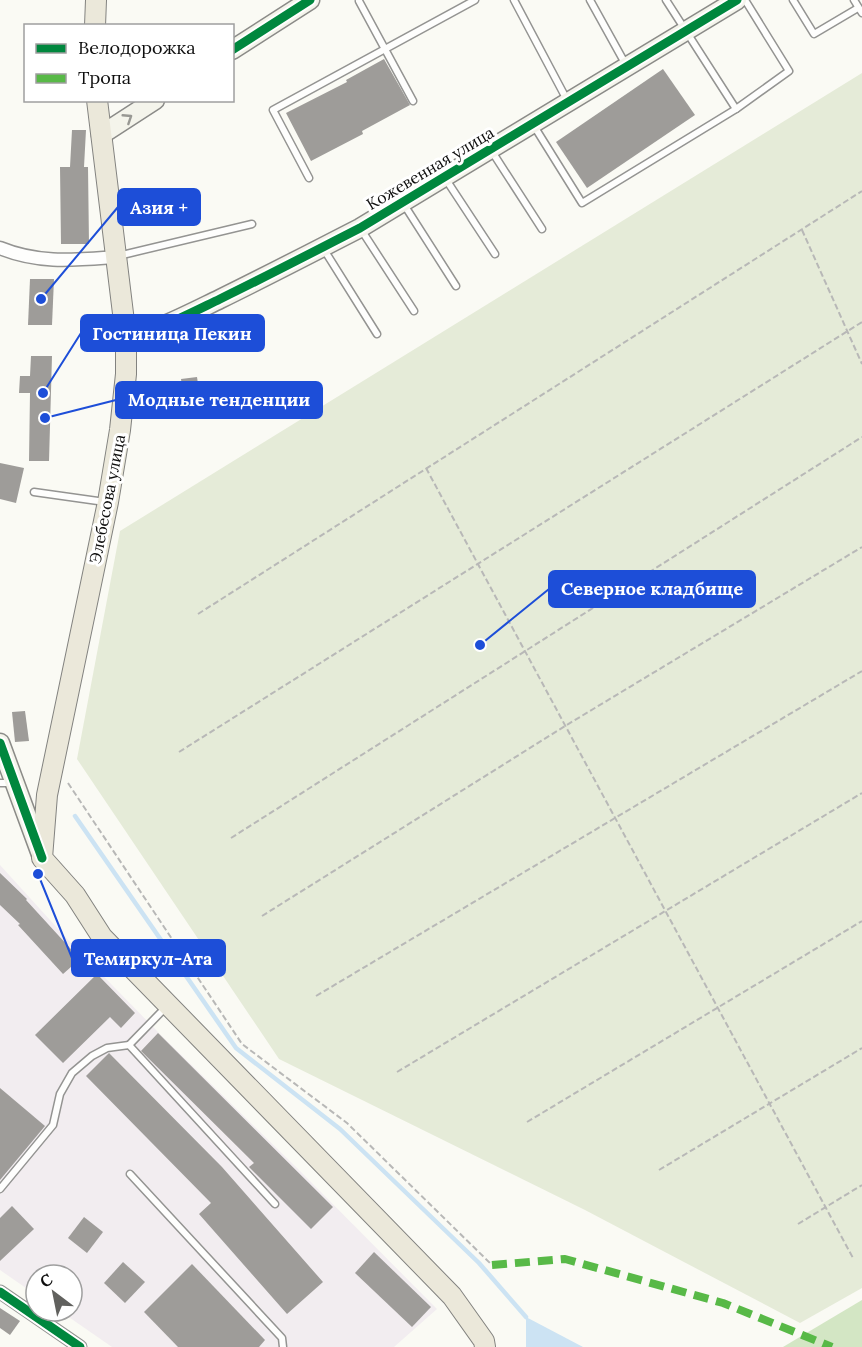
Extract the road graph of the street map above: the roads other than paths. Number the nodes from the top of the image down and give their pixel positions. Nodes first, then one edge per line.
1 (96, 0) edge
2 (310, 0) edge
3 (475, 0) edge
4 (514, 0) edge
5 (590, 0) edge
6 (666, 0) edge
7 (737, 0) edge
8 (745, 0) edge
9 (793, 0) edge
10 (854, 0) edge
11 (359, 1) edge
12 (860, 11) edge
13 (95, 24) edge
14 (687, 30) junction
15 (234, 49) edge
16 (385, 49) junction
17 (627, 67) junction
18 (413, 101) dead end
19 (97, 102) edge
20 (152, 102) edge
21 (568, 102) junction
22 (736, 108) junction
23 (533, 124) junction
24 (101, 135) junction
25 (490, 149) junction
26 (444, 177) junction
27 (309, 178) dead end
28 (403, 202) junction
29 (252, 224) dead end
30 (360, 228) junction
31 (542, 229) dead end
32 (323, 247) junction
33 (0, 248) edge
34 (495, 254) dead end
35 (115, 257) junction
36 (456, 286) dead end
37 (414, 312) dead end
38 (377, 334) dead end
39 (126, 338) junction
40 (34, 492) dead end
41 (108, 502) junction
42 (0, 743) edge
43 (8, 783) edge
44 (42, 858) junction
45 (169, 1005) junction
46 (129, 1046) junction
47 (130, 1174) dead end
48 (0, 1189) edge
49 (276, 1204) dead end
50 (0, 1292) edge
51 (80, 1347) edge
52 (283, 1347) edge
53 (486, 1347) edge

1 - 13 main road
2 - 15 street
3 - 16 lane
4 - 21 lane
5 - 17 lane
6 - 14 lane
7 - 14 street, Кожевенная улица
8 - 22 lane
9 - 12 lane
10 - 12 lane
11 - 16 lane
14 - 17 street, Кожевенная улица
14 - 22 lane
16 - 18 lane
16 - 27 lane
17 - 21 street, Кожевенная улица
19 - 24 main road, Элебесова улица
24 -> 20 street
21 - 23 street, Кожевенная улица
22 - 23 lane
23 - 25 street, Кожевенная улица
24 - 35 main road, Элебесова улица
25 - 26 street, Кожевенная улица
25 - 31 lane
26 - 28 street, Кожевенная улица
26 - 34 lane
28 - 30 street, Кожевенная улица
28 - 36 lane
29 - 35 lane
30 - 32 street, Кожевенная улица
30 - 37 lane
32 - 38 lane
32 - 39 street, Кожевенная улица
33 - 35 street
35 - 39 main road, Элебесова улица
39 - 41 main road, Элебесова улица
40 - 41 lane
41 - 44 main road, Элебесова улица
42 - 43 street
43 - 44 street
44 - 45 main road
45 - 46 lane
45 - 53 main road
46 - 48 lane
46 - 49 lane
47 - 52 lane
50 - 51 street

